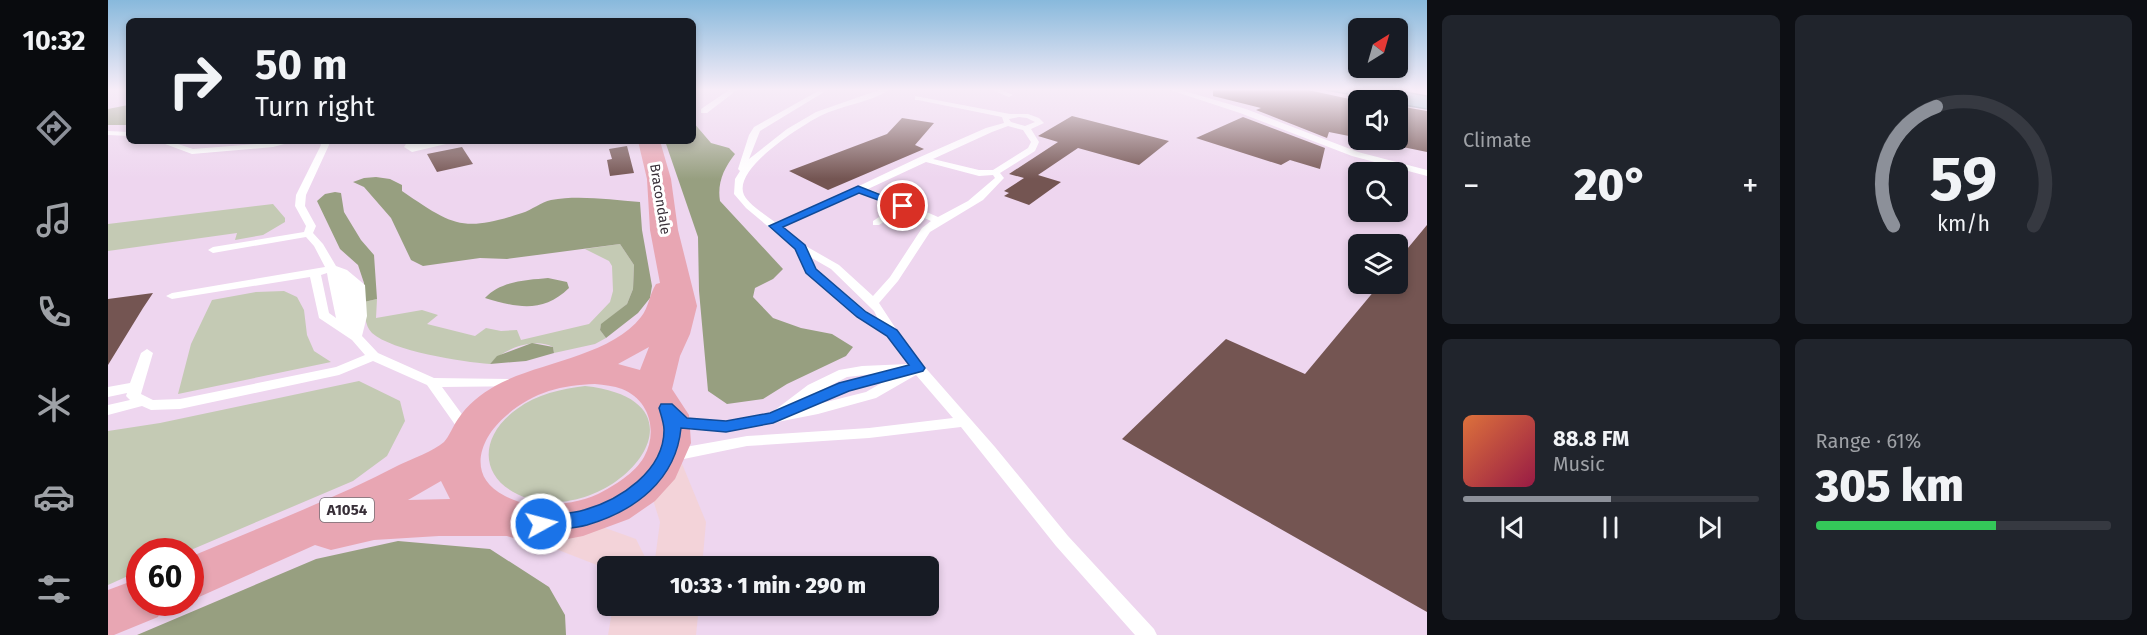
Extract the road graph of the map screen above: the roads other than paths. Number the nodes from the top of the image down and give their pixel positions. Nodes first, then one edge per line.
1 (773, 120) edge
2 (809, 120) edge
3 (1008, 120) joint
4 (1036, 120) edge
5 (1265, 120) edge
6 (1026, 128) junction
7 (108, 133) edge
8 (126, 134) edge
9 (169, 144) edge
10 (278, 144) edge
11 (325, 144) edge
12 (426, 144) edge
13 (650, 144) edge
14 (412, 147) dead end
15 (923, 159) junction
16 (995, 172) junction
17 (1427, 173) edge
18 (739, 179) junction
19 (858, 189) junction
20 (903, 206) junction
21 (938, 221) junction
22 (876, 223) dead end
23 (775, 226) junction
24 (308, 234) junction
25 (800, 248) junction
26 (213, 250) dead end
27 (670, 256) junction
28 (332, 268) junction
29 (315, 273) junction
30 (172, 297) dead end
31 (873, 303) junction
32 (892, 333) junction
33 (351, 335) junction
34 (147, 353) dead end
35 (373, 356) junction
36 (918, 368) junction
37 (550, 378) junction
38 (432, 382) junction
39 (135, 387) junction
40 (108, 392) edge
41 (660, 400) junction
42 (141, 402) junction
43 (108, 410) edge
44 (773, 418) junction
45 (964, 422) junction
46 (464, 442) junction
47 (665, 460) junction
48 (523, 521) junction
49 (620, 556) edge
50 (679, 556) edge
51 (211, 572) edge
52 (126, 607) edge
53 (108, 614) edge
54 (637, 616) edge
55 (673, 616) edge
56 (634, 635) edge
57 (670, 635) edge
58 (1147, 635) edge

1 - 18 lane
2 - 18 lane
3 - 6 lane
3 - 15 lane
4 - 6 lane
5 - 17 lane
6 - 16 lane
7 - 8 lane
9 - 10 lane
11 - 24 lane
12 - 14 street
13 - 27 main road, Bracondale
15 - 16 lane
15 - 19 lane
16 - 21 lane
18 - 23 lane
19 - 20 lane
19 - 23 lane
20 - 21 lane
20 - 22 lane
21 - 31 lane
23 - 25 lane
24 - 26 lane
24 - 28 lane
25 - 31 lane
25 - 32 lane
27 - 37 main road, Bracondale
27 - 41 main road, Bracondale
28 - 29 lane
28 - 33 lane
28 - 33 lane
29 - 30 lane
29 - 33 lane
31 - 32 lane
32 - 36 lane
33 - 35 lane
34 - 39 lane
35 - 38 lane
35 - 42 lane
36 - 44 lane
36 - 44 lane
36 - 45 lane
37 - 38 lane
37 - 41 main road
37 - 46 main road
38 - 46 lane
39 - 40 lane
39 - 42 lane
41 - 44 lane
41 - 47 main road
42 - 43 lane
45 - 47 lane
45 - 58 lane
46 - 48 main road
46 - 51 main road, A1054
47 - 48 main road
47 - 50 street
48 - 49 street
48 - 51 main road, A1054
52 - 53 main road
54 - 56 street
55 - 57 street

